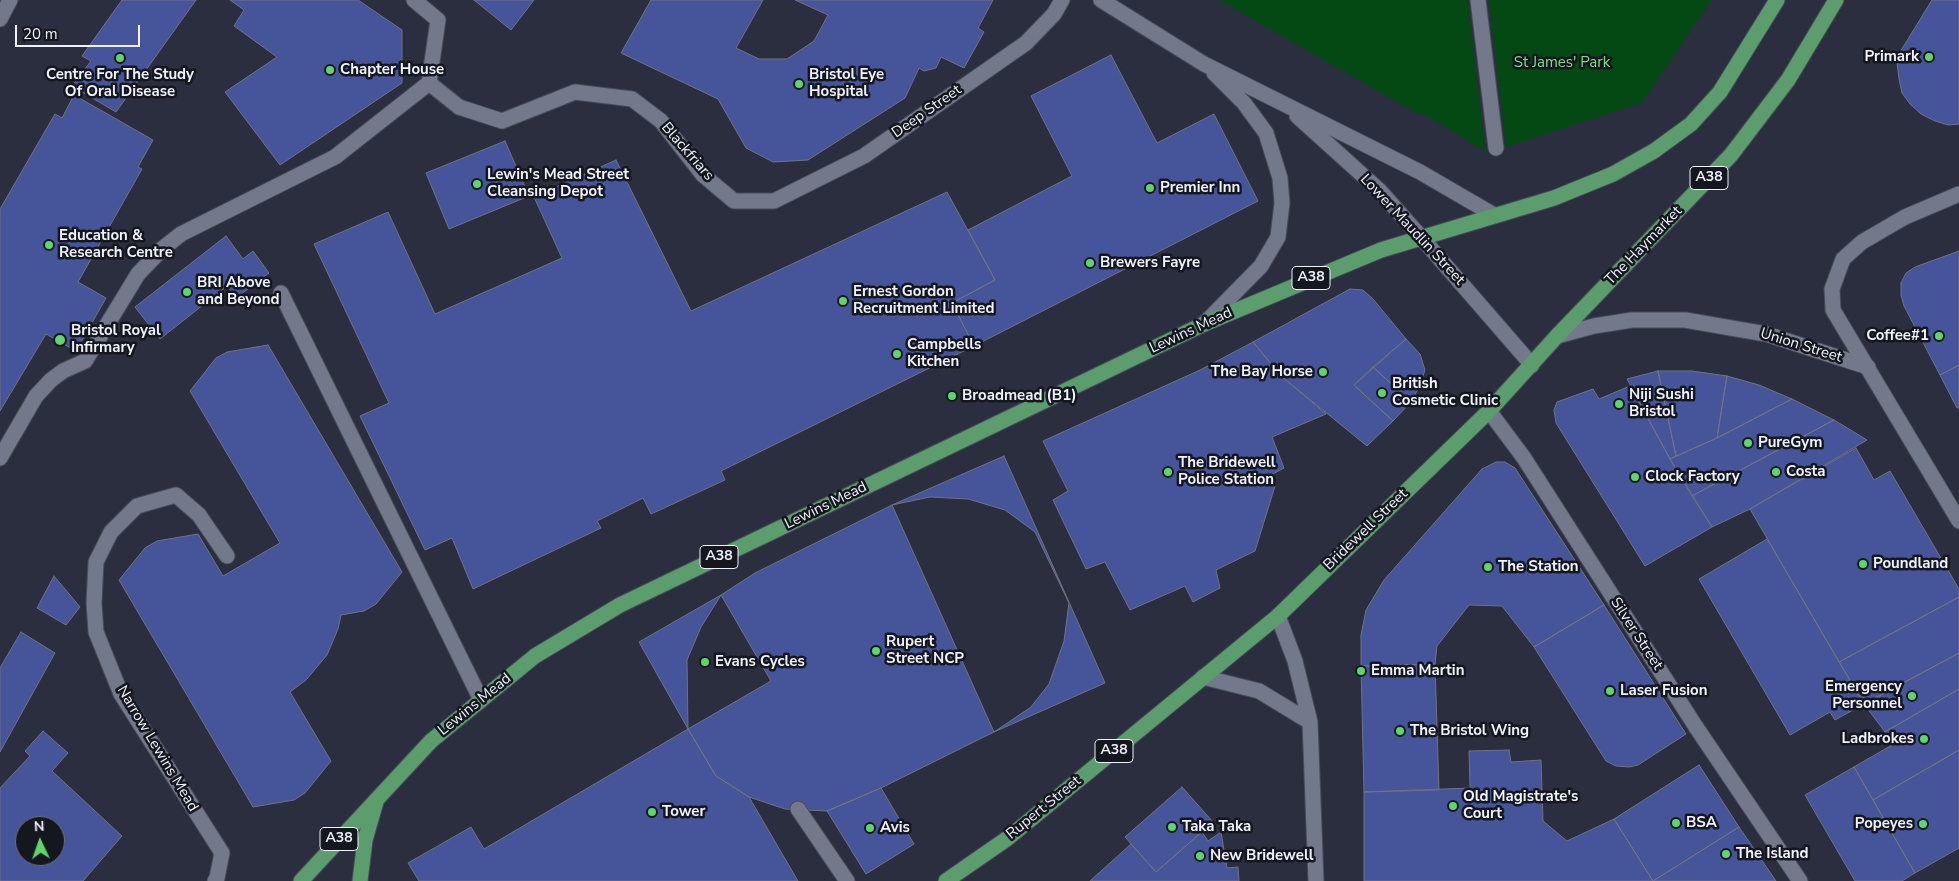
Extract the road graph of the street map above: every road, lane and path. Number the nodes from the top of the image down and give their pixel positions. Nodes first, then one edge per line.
1 (10, 0) edge
2 (414, 0) edge
3 (1062, 0) edge
4 (1101, 0) edge
5 (1478, 0) edge
6 (1777, 0) edge
7 (1836, 0) edge
8 (0, 19) edge
9 (1204, 64) junction
10 (430, 83) junction
11 (1283, 103) junction
12 (1496, 148) dead end
13 (1959, 194) edge
14 (774, 201) joint
15 (1494, 214) junction
16 (1420, 236) junction
17 (281, 293) dead end
18 (1204, 324) junction
19 (1558, 336) junction
20 (1532, 365) junction
21 (1868, 367) junction
22 (1489, 411) junction
23 (0, 458) edge
24 (1959, 521) edge
25 (227, 556) dead end
26 (1278, 616) junction
27 (1204, 677) junction
28 (481, 700) junction
29 (1310, 722) junction
30 (378, 797) junction
31 (798, 810) dead end
32 (214, 881) edge
33 (301, 881) edge
34 (360, 881) edge
35 (847, 881) edge
36 (946, 881) edge
37 (1316, 881) edge
38 (1800, 881) edge

1 - 8 street
2 - 10 street
3 - 14 street, Deep Street
4 - 9 street, Lower Maudlin Street
5 - 12 street
6 - 15 main road, A38
7 - 19 main road, The Haymarket / A38
9 - 11 street, Lower Maudlin Street
9 - 18 street, Lower Maudlin Street
10 - 14 street, Blackfriars
10 - 23 street
11 - 15 street, Lower Maudlin Street
11 - 16 street, Lower Maudlin Street
13 - 21 street
15 - 16 main road, A38
16 - 18 main road, Lewins Mead / A38
16 - 20 street, Lower Maudlin Street
17 - 28 street
18 - 28 main road, Lewins Mead / A38
19 - 20 main road, The Haymarket / A38
19 - 21 street, Union Street
20 - 22 main road, Bridewell Street / A38
21 - 24 street
22 - 26 main road, Bridewell Street / A38
22 - 38 street, Silver Street
25 - 32 street, Narrow Lewins Mead
26 - 27 main road, Rupert Street / A38
26 - 29 street
27 - 29 street
27 - 36 main road, Rupert Street / A38
28 - 30 main road, Lewins Mead / A38
29 - 37 street
30 - 33 main road, Lewins Mead / A38
30 - 34 main road, A38
31 - 35 street

